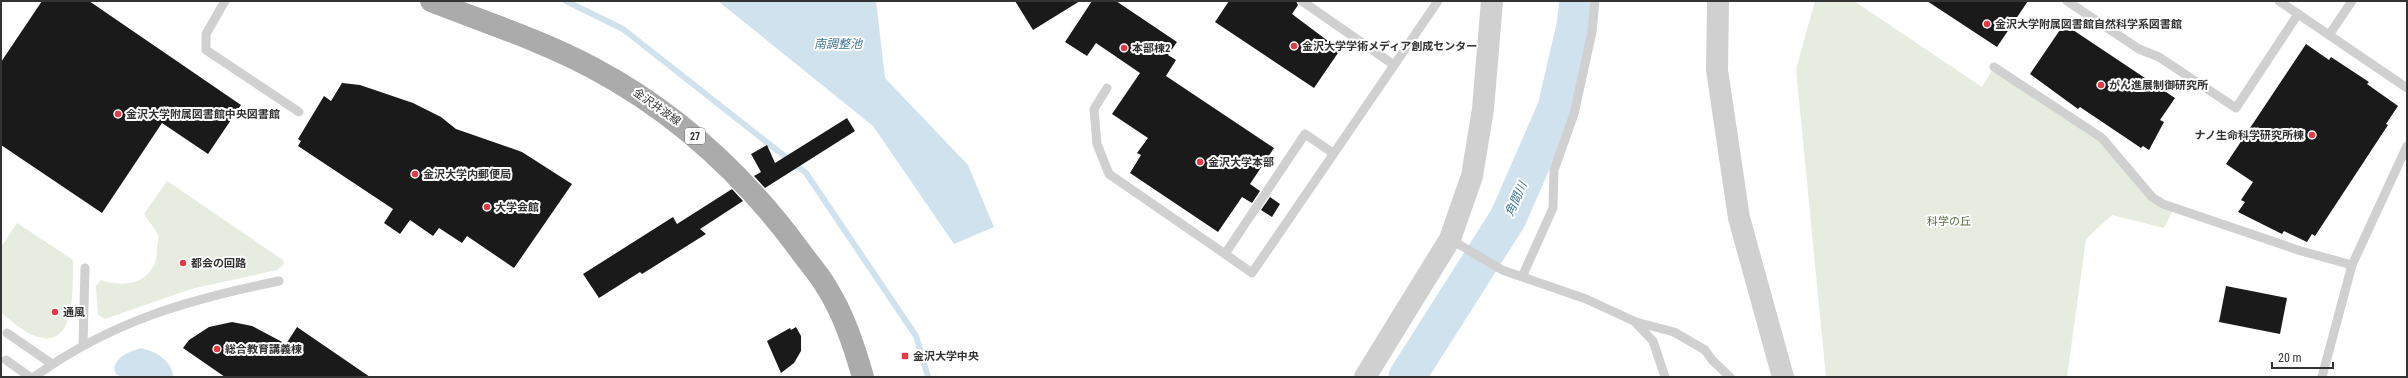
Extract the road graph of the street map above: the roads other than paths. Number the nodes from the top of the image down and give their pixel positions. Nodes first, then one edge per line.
1 (225, 1) edge
2 (431, 1) edge
3 (1302, 1) edge
4 (1438, 1) edge
5 (1492, 1) edge
6 (1595, 1) edge
7 (1718, 1) edge
8 (2067, 1) edge
9 (2278, 1) edge
10 (2352, 1) edge
11 (2298, 14) junction
12 (2329, 35) junction
13 (1394, 65) junction
14 (1994, 68) dead end
15 (1107, 88) dead end
16 (2407, 88) edge
17 (299, 112) dead end
18 (2407, 146) edge
19 (1333, 153) junction
20 (1450, 239) junction
21 (1225, 254) junction
22 (2352, 265) junction
23 (85, 268) dead end
24 (1522, 277) junction
25 (279, 281) dead end
26 (1636, 322) junction
27 (7, 334) dead end
28 (83, 345) junction
29 (6, 360) dead end
30 (52, 364) junction
31 (30, 377) edge
32 (34, 377) edge
33 (863, 377) edge
34 (1365, 377) edge
35 (1665, 377) edge
36 (1730, 377) edge
37 (1782, 377) edge
38 (2322, 377) edge

1 - 17 lane
2 - 33 main road, 金沢井波線 / 27
3 - 13 lane
4 - 13 lane
5 - 20 street
6 - 24 lane
7 - 37 street
8 - 11 lane
9 - 11 lane
10 - 12 lane
11 - 12 lane
12 - 16 lane
13 - 19 lane
14 - 22 lane
15 - 21 lane
18 - 22 lane
19 - 21 lane
19 - 21 lane
20 - 24 lane
20 - 34 street
22 - 38 lane
23 - 28 lane
24 - 26 lane
25 - 28 lane
26 - 35 lane
26 - 36 lane
27 - 30 lane
28 - 30 lane
29 - 31 lane
30 - 32 lane

